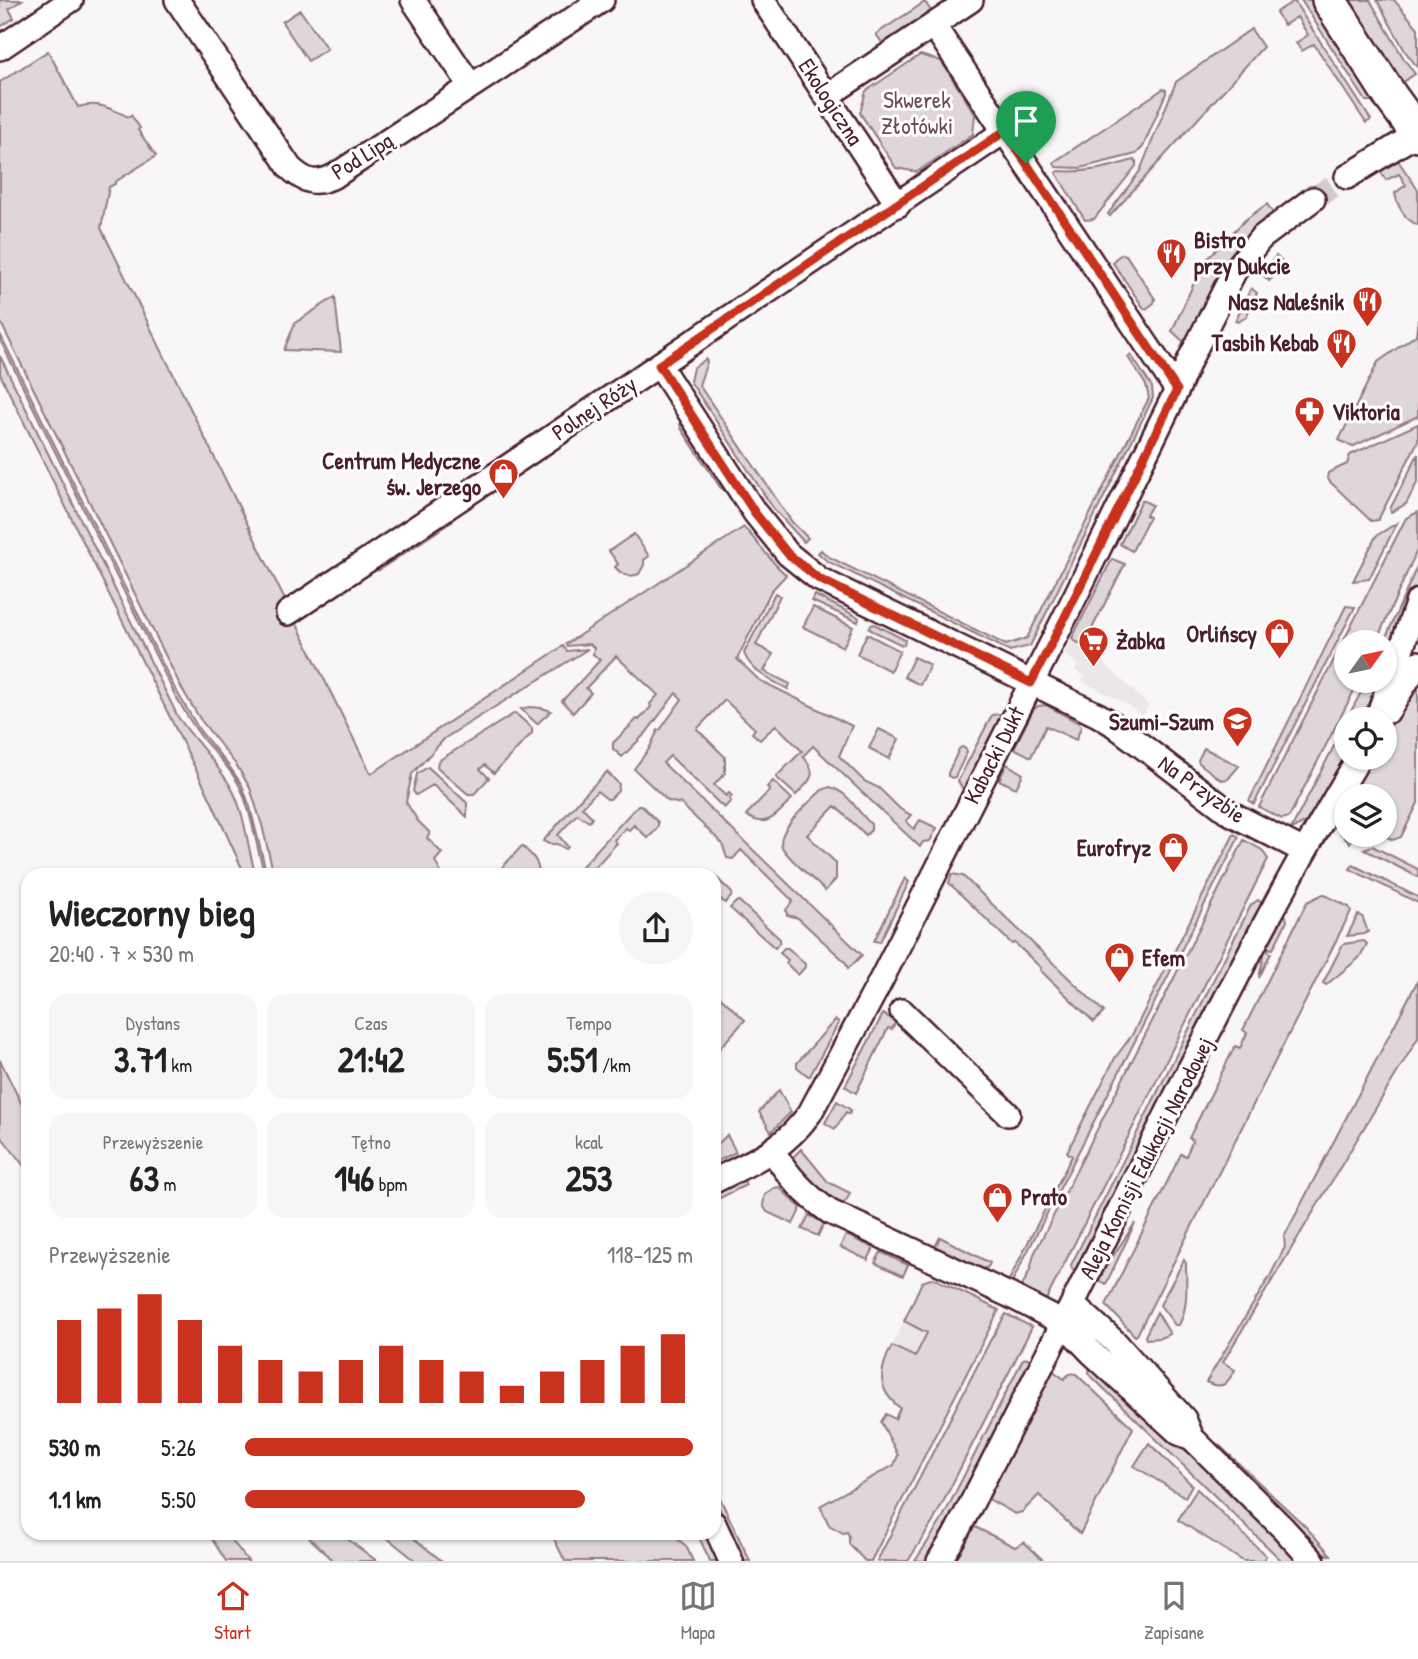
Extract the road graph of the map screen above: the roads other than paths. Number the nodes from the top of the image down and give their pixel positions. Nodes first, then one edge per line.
1 (71, 0) edge
2 (177, 0) edge
3 (413, 0) edge
4 (602, 0) edge
5 (763, 0) edge
6 (971, 0) edge
7 (1329, 0) edge
8 (934, 26) junction
9 (0, 48) edge
10 (471, 86) junction
11 (827, 96) junction
12 (1005, 131) junction
13 (1418, 134) edge
14 (1347, 177) tunnel mouth
15 (1313, 200) tunnel mouth
16 (898, 205) junction
17 (659, 365) junction
18 (1177, 390) junction
19 (1418, 601) edge
20 (288, 613) dead end
21 (1418, 663) edge
22 (1031, 683) junction
23 (1381, 707) edge
24 (1390, 707) edge
25 (1352, 770) edge
26 (1304, 851) junction
27 (902, 1011) dead end
28 (1008, 1114) dead end
29 (773, 1151) junction
30 (721, 1177) edge
31 (1068, 1313) junction
32 (721, 1538) edge
33 (732, 1561) edge
34 (939, 1561) edge
35 (1313, 1561) edge

1 - 9 street
2 - 10 street, Pod Lipą
3 - 10 street
4 - 10 street, Pod Lipą
5 - 11 street, Ekologiczna
6 - 8 street
7 - 13 street
8 - 11 street
8 - 12 street
11 - 16 street, Ekologiczna
12 - 16 street, Polnej Róży
12 - 18 street
13 - 14 street
15 - 18 street, Kabacki Dukt
16 - 17 street, Polnej Róży
17 - 20 street, Polnej Róży
17 - 22 street, Na Przyzbie
18 - 22 street, Kabacki Dukt
19 - 23 street
21 - 24 street
22 - 26 street, Na Przyzbie
22 - 29 street, Kabacki Dukt
25 - 26 street, Aleja Komisji Edukacji Narodowej
26 - 31 street, Aleja Komisji Edukacji Narodowej
27 - 28 street
29 - 30 street, Kabacki Dukt
29 - 31 street
31 - 34 street, Aleja Komisji Edukacji Narodowej
31 - 35 street
32 - 33 street

